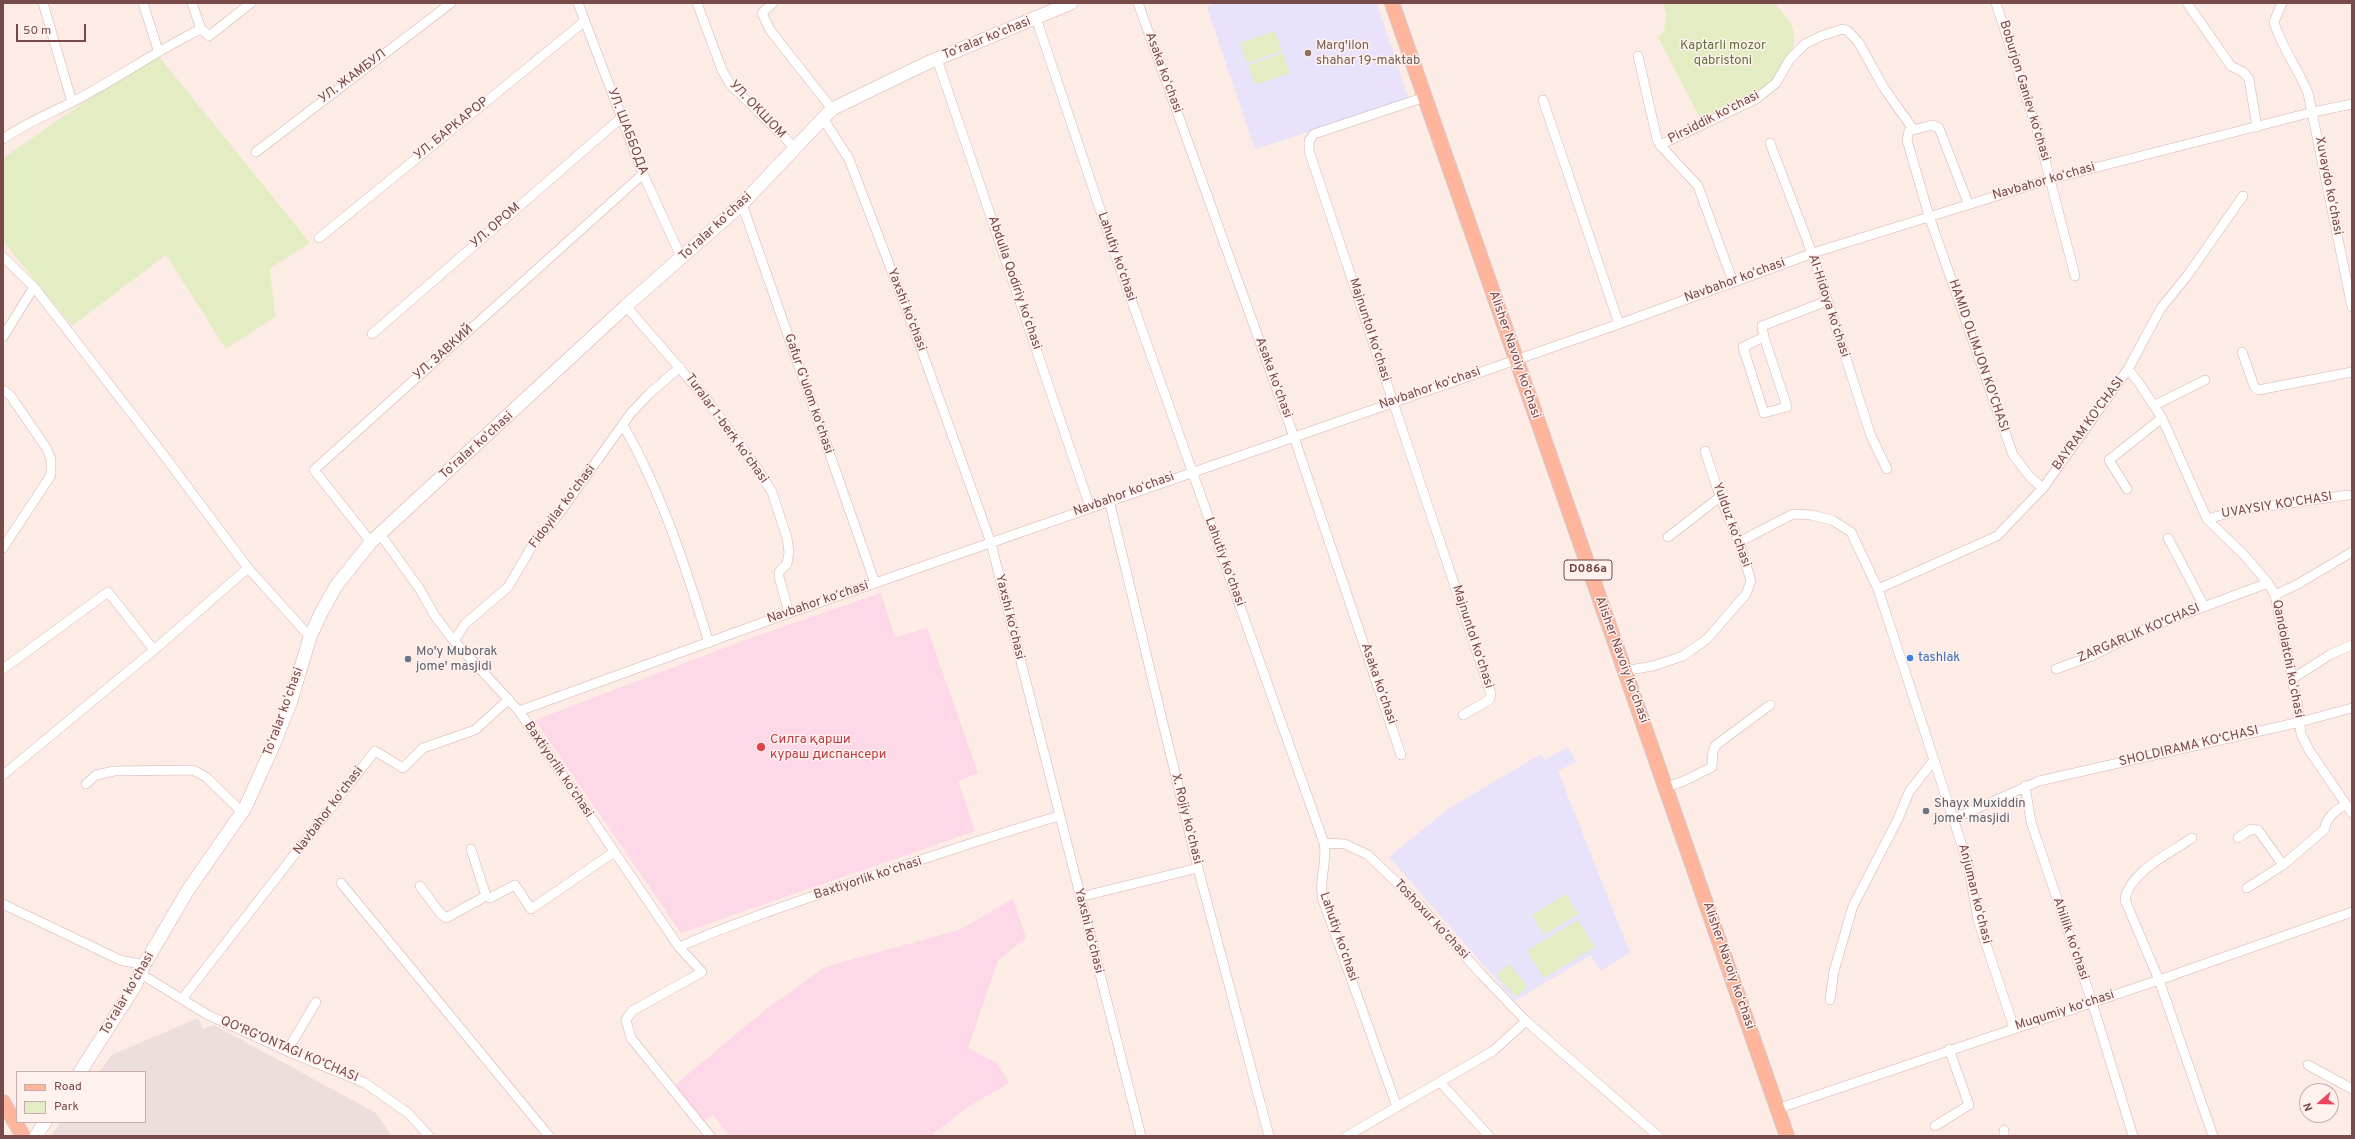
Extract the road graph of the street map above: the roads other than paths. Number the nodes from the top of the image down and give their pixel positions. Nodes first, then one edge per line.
1 (43, 3) edge
2 (143, 3) edge
3 (192, 3) edge
4 (251, 3) edge
5 (451, 3) edge
6 (578, 3) edge
7 (697, 3) edge
8 (773, 3) edge
9 (1071, 3) edge
10 (1138, 3) edge
11 (1392, 3) edge
12 (1996, 3) edge
13 (2187, 3) edge
14 (2282, 3) edge
15 (1036, 18) junction
16 (585, 21) junction
17 (201, 29) junction
18 (158, 50) junction
19 (1638, 56) dead end
20 (937, 59) junction
21 (1425, 97) junction
22 (1543, 100) dead end
23 (72, 102) junction
24 (2352, 104) edge
25 (2313, 112) junction
26 (827, 113) junction
27 (621, 118) junction
28 (2257, 127) junction
29 (1913, 130) junction
30 (3, 139) edge
31 (1770, 143) dead end
32 (1660, 145) junction
33 (795, 148) junction
34 (256, 152) dead end
35 (643, 174) junction
36 (2051, 179) junction
37 (2243, 196) dead end
38 (1968, 203) junction
39 (742, 204) junction
40 (1929, 216) junction
41 (319, 238) dead end
42 (1812, 253) junction
43 (3, 257) edge
44 (682, 259) junction
45 (2075, 276) dead end
46 (1733, 282) junction
47 (34, 287) junction
48 (1827, 301) junction
49 (626, 306) junction
50 (2352, 307) edge
51 (1619, 324) junction
52 (372, 334) dead end
53 (3, 337) edge
54 (1764, 337) junction
55 (2242, 352) dead end
56 (1515, 359) junction
57 (680, 367) junction
58 (2128, 369) junction
59 (2352, 372) edge
60 (2204, 380) dead end
61 (3, 390) edge
62 (1393, 402) junction
63 (2155, 405) junction
64 (2162, 418) junction
65 (623, 425) junction
66 (1294, 437) junction
67 (1705, 451) dead end
68 (1887, 469) dead end
69 (1192, 471) junction
70 (2043, 488) junction
71 (2127, 489) dead end
72 (2348, 495) dead end
73 (1720, 497) junction
74 (1109, 500) junction
75 (1090, 507) junction
76 (2207, 519) junction
77 (1668, 537) dead end
78 (376, 538) junction
79 (2168, 538) dead end
80 (1739, 542) junction
81 (991, 543) junction
82 (3, 548) edge
83 (2352, 552) edge
84 (248, 568) junction
85 (875, 583) junction
86 (2268, 583) junction
87 (1878, 589) junction
88 (2275, 595) junction
89 (2204, 606) junction
90 (789, 613) junction
91 (310, 637) junction
92 (454, 641) junction
93 (709, 643) junction
94 (2352, 645) edge
95 (154, 650) junction
96 (3, 669) edge
97 (2056, 669) dead end
98 (1624, 672) junction
99 (2292, 679) junction
100 (509, 699) junction
101 (1770, 705) dead end
102 (2352, 708) edge
103 (519, 711) junction
104 (1463, 716) dead end
105 (2300, 722) junction
106 (1401, 755) dead end
107 (1933, 761) junction
108 (3, 775) edge
109 (86, 784) dead end
110 (2025, 786) junction
111 (1667, 787) junction
112 (2346, 804) junction
113 (242, 812) junction
114 (2352, 813) edge
115 (1059, 816) junction
116 (1953, 819) junction
117 (2192, 838) dead end
118 (2238, 838) dead end
119 (1324, 843) junction
120 (471, 849) dead end
121 (614, 852) junction
122 (2283, 865) junction
123 (1198, 868) junction
124 (341, 883) dead end
125 (420, 886) dead end
126 (2247, 888) dead end
127 (486, 896) junction
128 (1080, 897) junction
129 (3, 904) edge
130 (2352, 912) edge
131 (679, 947) junction
132 (143, 970) junction
133 (2159, 980) junction
134 (182, 999) junction
135 (1830, 1000) dead end
136 (316, 1002) dead end
137 (2092, 1002) junction
138 (1526, 1021) junction
139 (2014, 1028) junction
140 (1949, 1049) junction
141 (287, 1051) junction
142 (2308, 1065) dead end
143 (81, 1071) edge
144 (1440, 1082) junction
145 (2352, 1089) edge
146 (3, 1102) edge
147 (1397, 1107) junction
148 (1777, 1109) junction
149 (44, 1123) edge
150 (1935, 1126) dead end
151 (23, 1136) edge
152 (36, 1136) edge
153 (429, 1136) edge
154 (549, 1136) edge
155 (710, 1136) edge
156 (1141, 1136) edge
157 (1270, 1136) edge
158 (1347, 1136) edge
159 (1489, 1136) edge
160 (1658, 1136) edge
161 (1787, 1136) edge
162 (2133, 1136) edge
163 (2213, 1136) edge

1 - 23 street
2 - 18 street
3 - 17 street
4 - 17 street
5 - 34 street, УЛ. ЖАМБУЛ
6 - 16 street, УЛ. ШАББОДА
7 - 33 street, УЛ. ОКШОМ
8 - 26 street, Yaxshi koʻchasi
9 - 15 main road, Toʻralar koʻchasi
10 - 66 street, Asaka koʻchasi
11 - 21 main road, Alisher Navoiy koʻchasi / D086a
12 - 36 street, Boburjon Ganiev koʻchasi
13 - 28 street
14 - 25 street, Xuvaydo koʻchasi
15 - 20 main road, Toʻralar koʻchasi
15 - 69 street, Lahutiy koʻchasi
16 - 27 street, УЛ. ШАББОДА
16 - 41 street, УЛ. БАРКАРОР
17 - 18 street
18 - 23 street
19 - 32 street
20 - 26 main road, Toʻralar koʻchasi
20 - 75 street, Abdulla Qodiriy koʻchasi
21 - 56 main road, Alisher Navoiy koʻchasi / D086a
21 - 62 street, Majnuntol koʻchasi
22 - 51 street
23 - 30 street
24 - 25 street, Navbahor koʻchasi
25 - 28 street, Navbahor koʻchasi
25 - 50 street, Xuvaydo koʻchasi
26 - 33 main road, Toʻralar koʻchasi
26 - 81 street, Yaxshi koʻchasi
27 - 35 street, УЛ. ШАББОДА
27 - 52 street, УЛ. ОРОМ
28 - 36 street, Navbahor koʻchasi
29 - 32 street, Pirsiddik koʻchasi
29 - 38 street
29 - 40 street, HAMID OLIMJON KO'CHASI
31 - 42 street, Al-Hidoya koʻchasi
32 - 46 street, Pirsiddik koʻchasi
33 - 39 main road, Toʻralar koʻchasi
35 - 44 street, УЛ. ШАББОДА
35 - 78 street, УЛ. ЗАВКИЙ
36 - 38 street, Navbahor koʻchasi
36 - 45 street, Boburjon Ganiev koʻchasi
37 - 58 street, BAYRAM KO'CHASI
38 - 40 street, Navbahor koʻchasi
39 - 44 main road, Toʻralar koʻchasi
39 - 85 street, Gafur Gʻulom koʻchasi
40 - 42 street, Navbahor koʻchasi
40 - 70 street, HAMID OLIMJON KO'CHASI
42 - 46 street, Navbahor koʻchasi
42 - 48 street, Al-Hidoya koʻchasi
43 - 47 street
44 - 49 main road, Toʻralar koʻchasi
46 - 51 street, Navbahor koʻchasi
47 - 53 street
47 - 84 street
48 - 54 street
48 - 68 street, Al-Hidoya koʻchasi
49 - 57 street, Turalar 1-berk koʻchasi
49 - 78 main road, Toʻralar koʻchasi
51 - 56 street, Navbahor koʻchasi
54 - 54 street
55 - 59 street
56 - 62 street, Navbahor koʻchasi
56 - 98 main road, Alisher Navoiy koʻchasi / D086a
57 - 65 street, Fidoyilar koʻchasi
57 - 90 street, Turalar 1-berk koʻchasi
58 - 63 street, Qandolatchi koʻchasi
58 - 70 street, BAYRAM KO'CHASI
60 - 63 street
61 - 82 street
62 - 66 street, Navbahor koʻchasi
62 - 104 street, Majnuntol koʻchasi
63 - 64 street, Qandolatchi koʻchasi
64 - 71 street
64 - 76 street, Qandolatchi koʻchasi
65 - 92 street, Fidoyilar koʻchasi
65 - 93 street
66 - 69 street, Navbahor koʻchasi
66 - 106 street, Asaka koʻchasi
67 - 73 street, Yulduz koʻchasi
69 - 74 street, Navbahor koʻchasi
69 - 119 street, Lahutiy koʻchasi
70 - 87 street, BAYRAM KO'CHASI
72 - 76 street, UVAYSIY KO'CHASI
73 - 77 street
73 - 80 street, Yulduz koʻchasi
74 - 75 street, Navbahor koʻchasi
74 - 123 street, X. Rojiy koʻchasi
75 - 81 street, Navbahor koʻchasi
76 - 86 street, Qandolatchi koʻchasi
78 - 91 main road, Toʻralar koʻchasi
78 - 92 street
79 - 89 street
80 - 87 street, Anjuman koʻchasi
80 - 98 street, Yulduz koʻchasi
81 - 85 street, Navbahor koʻchasi
81 - 115 street, Yaxshi koʻchasi
83 - 88 street
84 - 91 street
84 - 95 street
85 - 90 street, Navbahor koʻchasi
86 - 88 street, Qandolatchi koʻchasi
86 - 89 street, ZARGARLIK KO'CHASI
87 - 107 street, Anjuman koʻchasi
88 - 99 street, Qandolatchi koʻchasi
89 - 97 street, ZARGARLIK KO'CHASI
90 - 93 street, Navbahor koʻchasi
91 - 113 main road, Toʻralar koʻchasi
92 - 100 street
93 - 103 street, Navbahor koʻchasi
94 - 99 street
95 - 96 street
95 - 108 street
98 - 111 main road, Alisher Navoiy koʻchasi / D086a
99 - 105 street, Qandolatchi koʻchasi
100 - 103 street
100 - 134 street, Navbahor koʻchasi
101 - 111 street
102 - 105 street, SHOLDIRAMA KO‘CHASI
103 - 121 street, Baxtiyorlik koʻchasi
105 - 110 street, SHOLDIRAMA KO‘CHASI
105 - 112 street, Qandolatchi koʻchasi
107 - 116 street, Anjuman koʻchasi
107 - 135 street
109 - 113 street
110 - 116 street, SHOLDIRAMA KO‘CHASI
110 - 137 street, Ahillik koʻchasi
111 - 148 main road, Alisher Navoiy koʻchasi / D086a
112 - 114 street, Qandolatchi koʻchasi
112 - 122 street
113 - 132 main road, Toʻralar koʻchasi
115 - 128 street, Yaxshi koʻchasi
115 - 131 street, Baxtiyorlik koʻchasi
116 - 139 street, Anjuman koʻchasi
117 - 133 street
118 - 122 street
119 - 138 street, Toshoxur koʻchasi
119 - 147 street, Lahutiy koʻchasi
120 - 127 street
121 - 127 street
121 - 131 street, Baxtiyorlik koʻchasi
122 - 126 street
123 - 128 street
123 - 157 street, X. Rojiy koʻchasi
124 - 154 street
125 - 127 street
128 - 156 street, Yaxshi koʻchasi
129 - 132 street, QO‘RG‘ONTAGI KO‘CHASI
130 - 133 street, Muqumiy koʻchasi
131 - 155 street, Baxtiyorlik koʻchasi
132 - 134 street, QO‘RG‘ONTAGI KO‘CHASI
132 - 143 main road, Toʻralar koʻchasi
133 - 137 street, Muqumiy koʻchasi
133 - 163 street
134 - 141 street, QO‘RG‘ONTAGI KO‘CHASI
136 - 141 street
137 - 139 street, Muqumiy koʻchasi
137 - 162 street, Ahillik koʻchasi
138 - 144 street
138 - 160 street, Toshoxur koʻchasi
139 - 140 street, Muqumiy koʻchasi
140 - 148 street, Muqumiy koʻchasi
140 - 150 street
141 - 153 street, QO‘RG‘ONTAGI KO‘CHASI
142 - 145 street
144 - 147 street
144 - 159 street
146 - 151 main road
147 - 158 street
148 - 161 main road, Alisher Navoiy koʻchasi / D086a
149 - 152 main road

